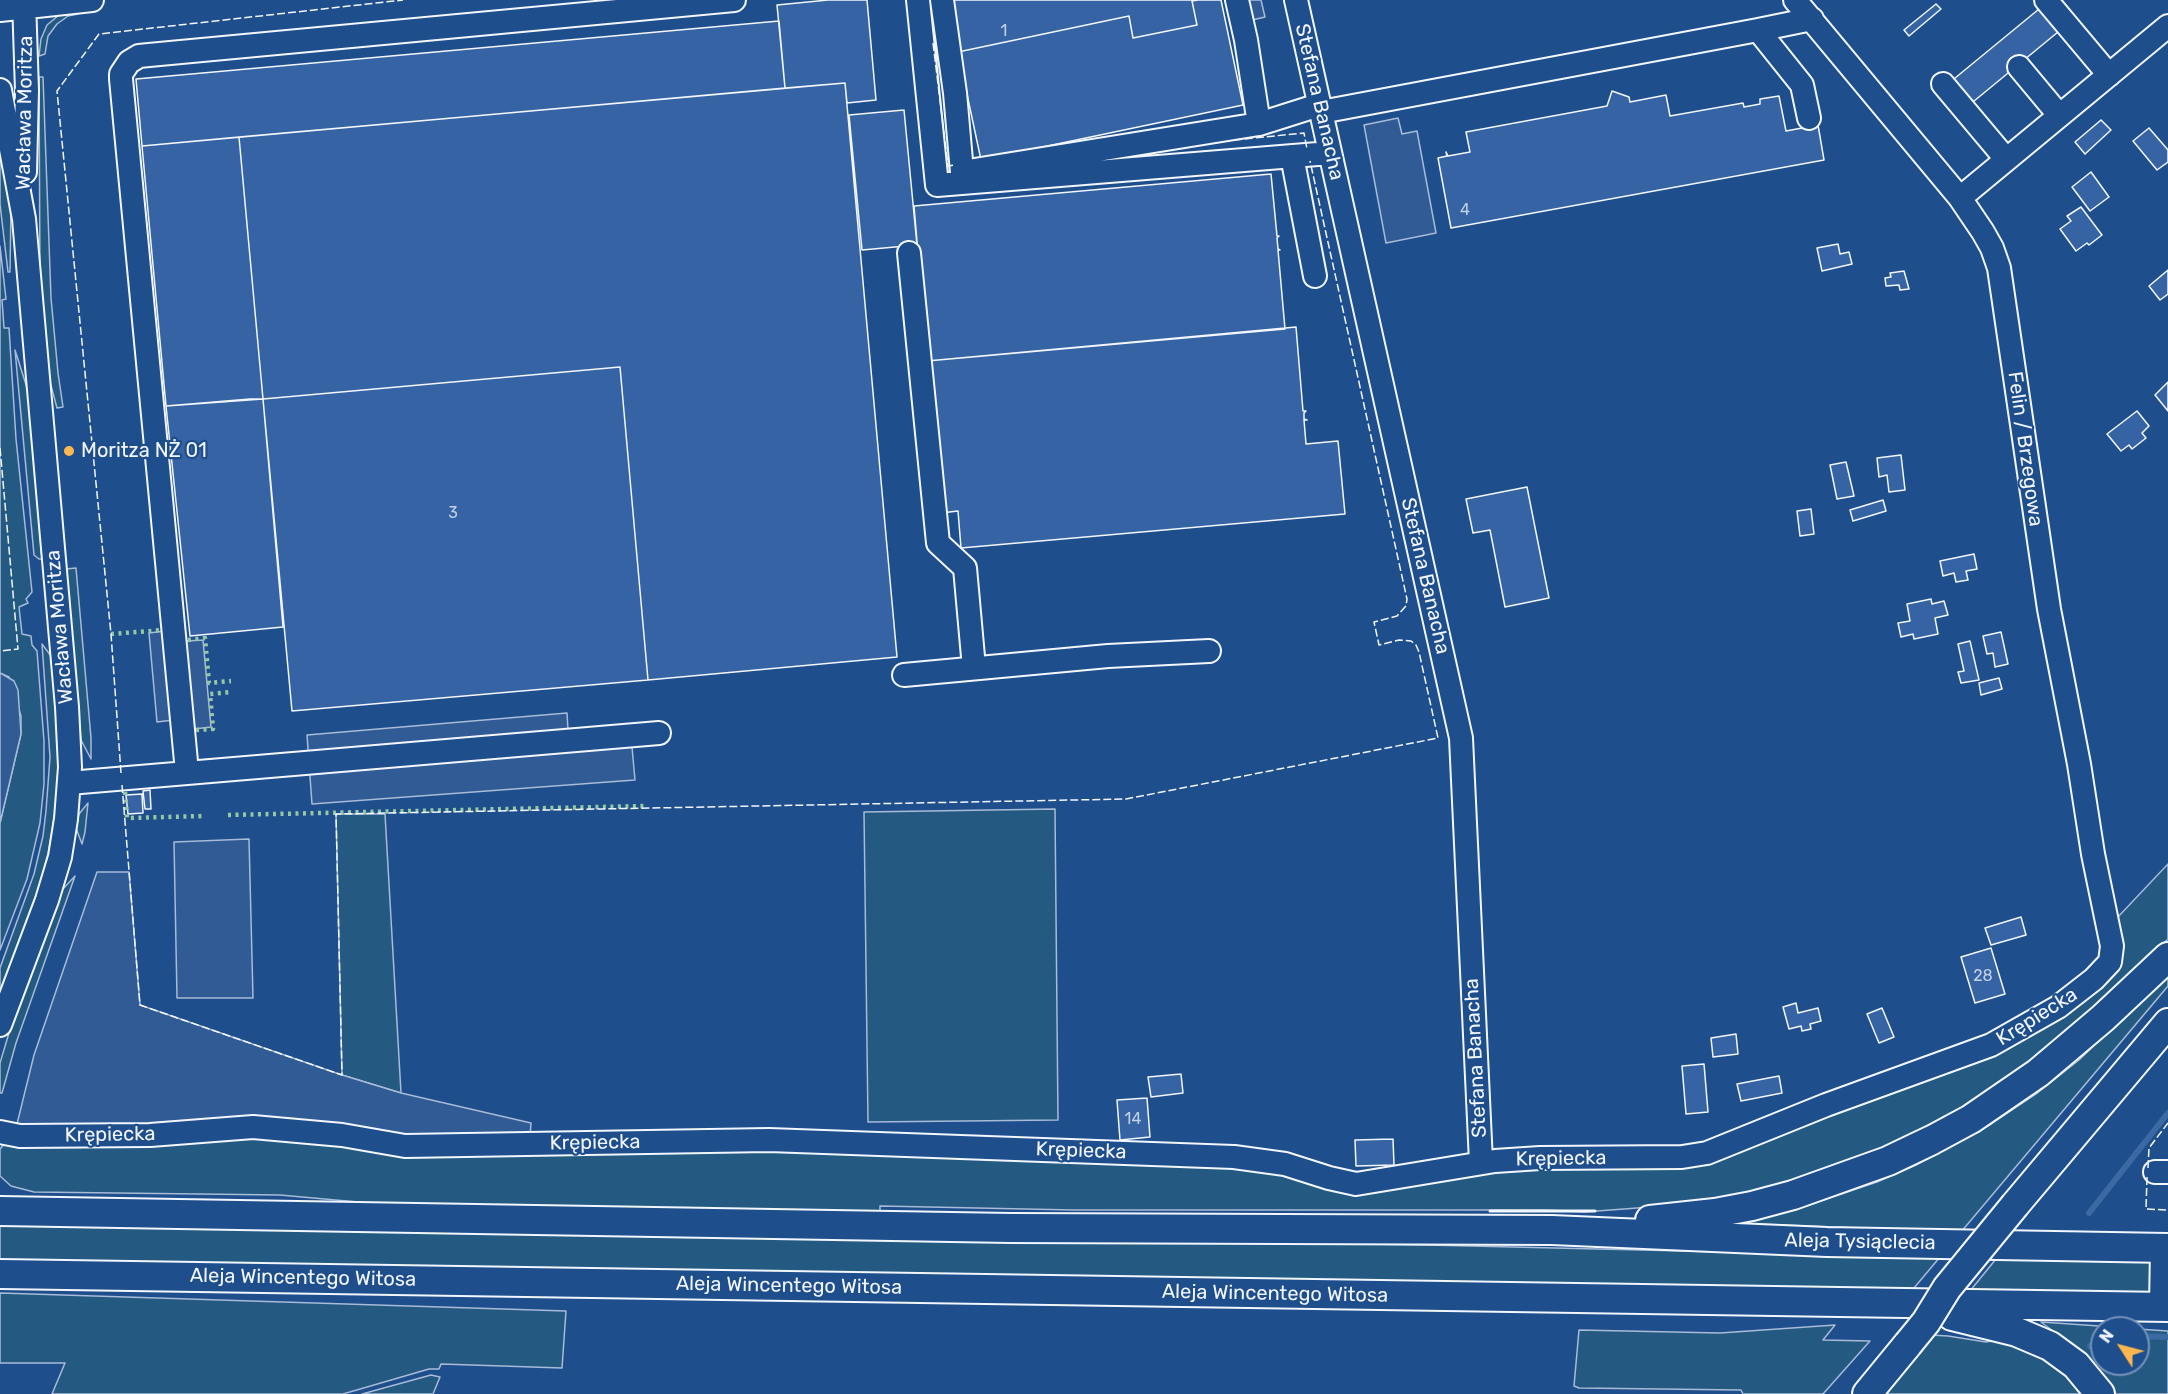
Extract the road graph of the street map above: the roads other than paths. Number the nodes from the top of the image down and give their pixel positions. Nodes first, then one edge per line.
1 (92, 0) edge
2 (734, 0) edge
3 (918, 0) edge
4 (942, 0) edge
5 (1237, 0) edge
6 (1296, 0) edge
7 (1795, 0) edge
8 (2046, 0) edge
9 (25, 4) edge
10 (0, 10) edge
11 (1812, 19) junction
12 (2168, 26) edge
13 (1758, 30) junction
14 (2019, 68) dead end
15 (2109, 75) junction
16 (1943, 84) dead end
17 (0, 90) edge
18 (1320, 109) junction
19 (2059, 115) junction
20 (1809, 118) dead end
21 (1259, 124) junction
22 (1330, 153) junction
23 (1292, 156) junction
24 (2006, 159) junction
25 (1960, 198) junction
26 (24, 219) junction
27 (909, 253) dead end
28 (1315, 276) dead end
29 (1209, 651) dead end
30 (974, 668) junction
31 (904, 675) dead end
32 (659, 733) dead end
33 (188, 772) junction
34 (69, 783) junction
35 (2168, 957) edge
36 (2110, 962) joint
37 (2168, 1023) edge
38 (0, 1024) edge
39 (0, 1132) edge
40 (1481, 1162) junction
41 (0, 1191) edge
42 (0, 1211) edge
43 (31, 1211) junction
44 (1552, 1230) junction
45 (2165, 1248) edge
46 (0, 1274) edge
47 (1882, 1303) junction
48 (2165, 1307) edge
49 (1867, 1394) edge
50 (2100, 1394) edge

1 - 9 street
2 - 33 street
3 - 23 street
4 - 21 street
5 - 21 street
6 - 18 street, Stefana Banacha
7 - 11 street, Felin / Brzegowa
8 - 15 street
9 - 10 street
9 - 26 street, Wacława Moritza
11 - 13 street
11 - 25 street, Felin / Brzegowa
12 - 15 street
13 - 18 street
13 - 20 street
14 - 19 street
15 - 19 street
16 - 24 street
17 - 26 street, Wacława Moritza
18 - 21 street
18 - 22 street, Stefana Banacha
19 - 24 street
22 - 23 street
22 - 40 street, Stefana Banacha
23 - 28 street
24 - 25 street
25 - 36 street, Felin / Brzegowa
26 - 34 street, Wacława Moritza
27 - 30 street
29 - 30 street
30 - 31 street
32 - 33 street
33 - 34 street
34 - 38 street, Wacława Moritza
35 - 44 main road
36 - 40 street, Krępiecka
37 - 49 main road, bridge
39 - 40 street, Krępiecka
41 - 43 main road
42 - 43 main road
43 - 44 main road
44 - 45 main road, Aleja Tysiąclecia
45 - 48 street
46 - 47 main road, Aleja Wincentego Witosa
47 - 48 main road
47 - 50 main road

